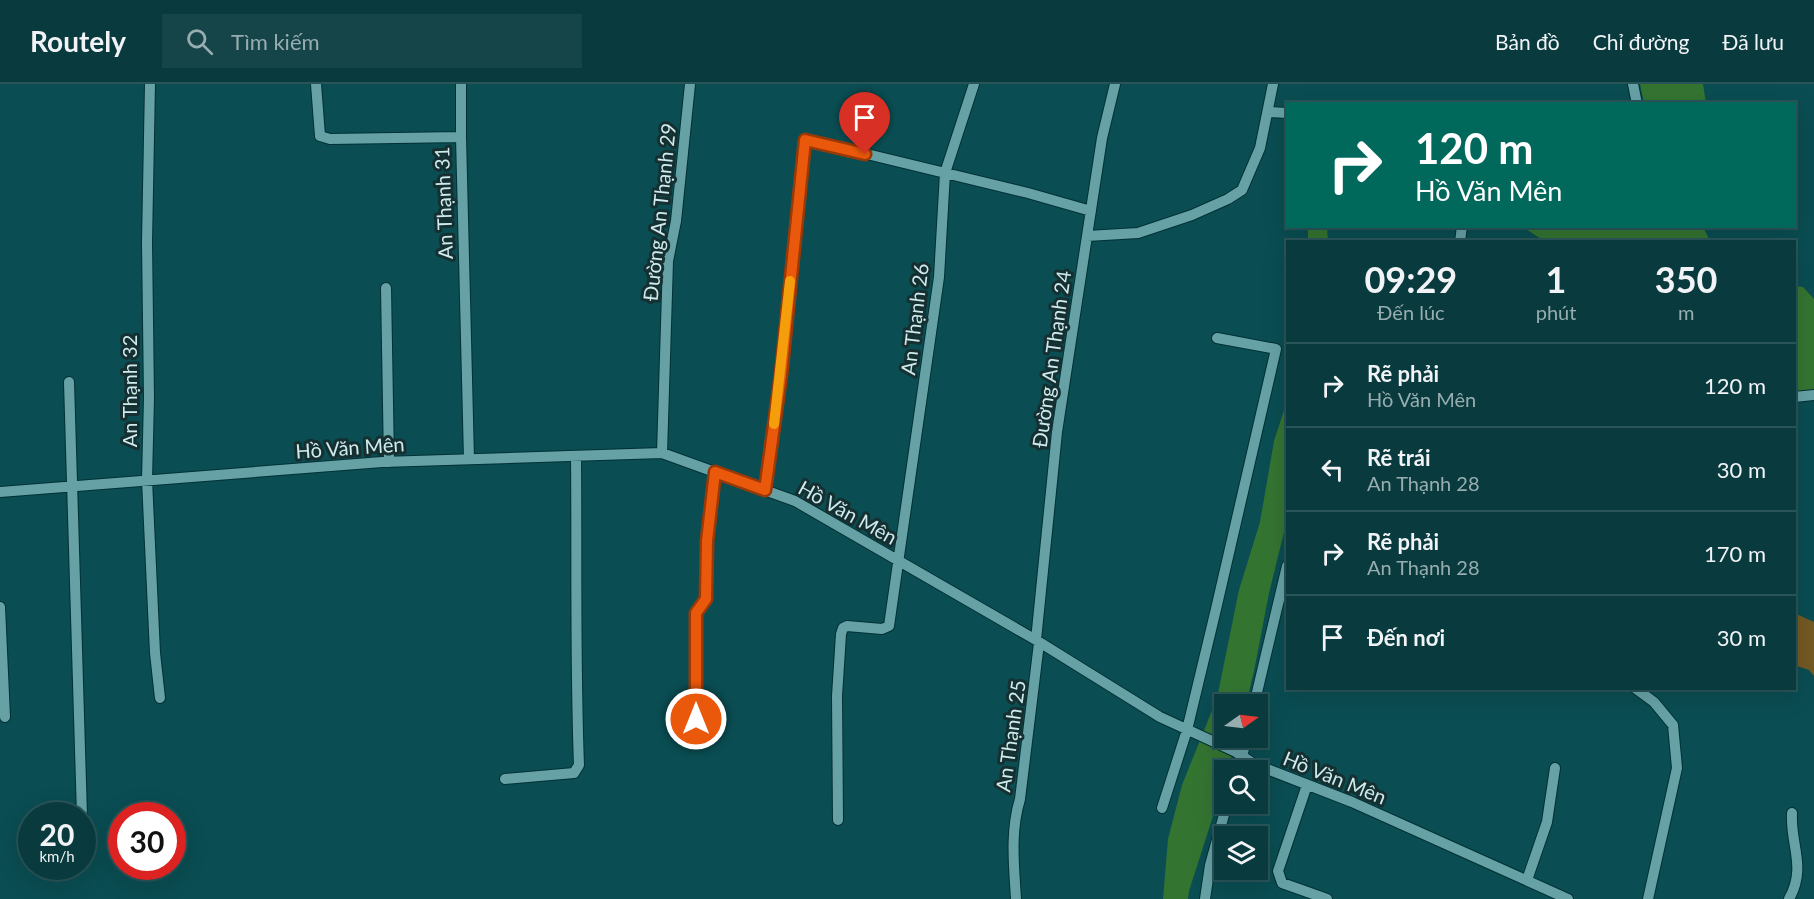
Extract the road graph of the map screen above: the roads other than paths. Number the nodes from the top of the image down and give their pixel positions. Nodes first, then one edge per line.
1 (150, 84) edge
2 (316, 84) edge
3 (461, 84) edge
4 (690, 84) edge
5 (974, 84) edge
6 (1115, 84) edge
7 (1273, 84) edge
8 (1633, 84) edge
9 (1637, 102) edge
10 (1268, 112) junction
11 (1286, 113) edge
12 (461, 137) junction
13 (945, 173) junction
14 (1091, 211) junction
15 (1087, 236) junction
16 (386, 288) dead end
17 (1217, 338) dead end
18 (69, 382) dead end
19 (1814, 395) edge
20 (1796, 397) edge
21 (662, 453) junction
22 (576, 456) junction
23 (468, 459) junction
24 (389, 462) junction
25 (715, 472) junction
26 (147, 480) junction
27 (73, 486) junction
28 (765, 490) junction
29 (0, 492) edge
30 (899, 561) junction
31 (1286, 570) edge
32 (0, 607) edge
33 (1037, 641) junction
34 (1638, 690) edge
35 (1257, 694) edge
36 (160, 698) dead end
37 (5, 717) dead end
38 (696, 719) dead end
39 (1191, 732) junction
40 (1242, 748) edge
41 (1239, 754) junction
42 (1248, 760) edge
43 (1555, 768) dead end
44 (1268, 770) edge
45 (505, 779) dead end
46 (1307, 785) junction
47 (82, 802) edge
48 (1162, 808) dead end
49 (1792, 813) dead end
50 (1224, 814) edge
51 (837, 820) dead end
52 (1527, 880) junction
53 (1546, 894) edge
54 (1016, 899) edge
55 (1204, 899) edge
56 (1327, 899) edge
57 (1568, 899) edge
58 (1648, 899) edge
59 (1790, 899) edge

1 - 26 street, An Thạnh 32
2 - 12 street, An Thạnh 31
3 - 12 street
4 - 21 street, Đường An Thạnh 29
5 - 13 street, An Thạnh 26
6 - 14 street, Đường An Thạnh 24
7 - 10 street
8 - 9 street
10 - 11 street
10 - 15 street
12 - 23 street, An Thạnh 31
13 - 14 street
13 - 28 street
13 - 30 street, An Thạnh 26
14 - 15 street, Đường An Thạnh 24
15 - 33 street, Đường An Thạnh 24
16 - 24 street
17 - 39 street
18 - 27 street
19 - 20 street
21 - 22 street, Hồ Văn Mên
21 - 25 street, Hồ Văn Mên
22 - 23 street, Hồ Văn Mên
22 - 45 street
23 - 24 street, Hồ Văn Mên
24 - 26 street, Hồ Văn Mên
25 - 28 street, Hồ Văn Mên
25 - 38 street
26 - 27 street, Hồ Văn Mên
26 - 36 street, An Thạnh 32
27 - 29 street, Hồ Văn Mên
27 - 47 street
28 - 30 street, Hồ Văn Mên
30 - 33 street, Hồ Văn Mên
30 - 51 street, An Thạnh 26
31 - 35 street
32 - 37 street
33 - 39 street, Hồ Văn Mên
33 - 54 street, An Thạnh 25
34 - 58 street
39 - 41 street, Hồ Văn Mên
39 - 48 street
40 - 41 street
41 - 42 street, Hồ Văn Mên
43 - 52 street
44 - 46 street, Hồ Văn Mên
46 - 52 street, Hồ Văn Mên
46 - 56 street
49 - 59 street
50 - 55 street
52 - 53 street, Hồ Văn Mên
53 - 57 street, Hồ Văn Mên

